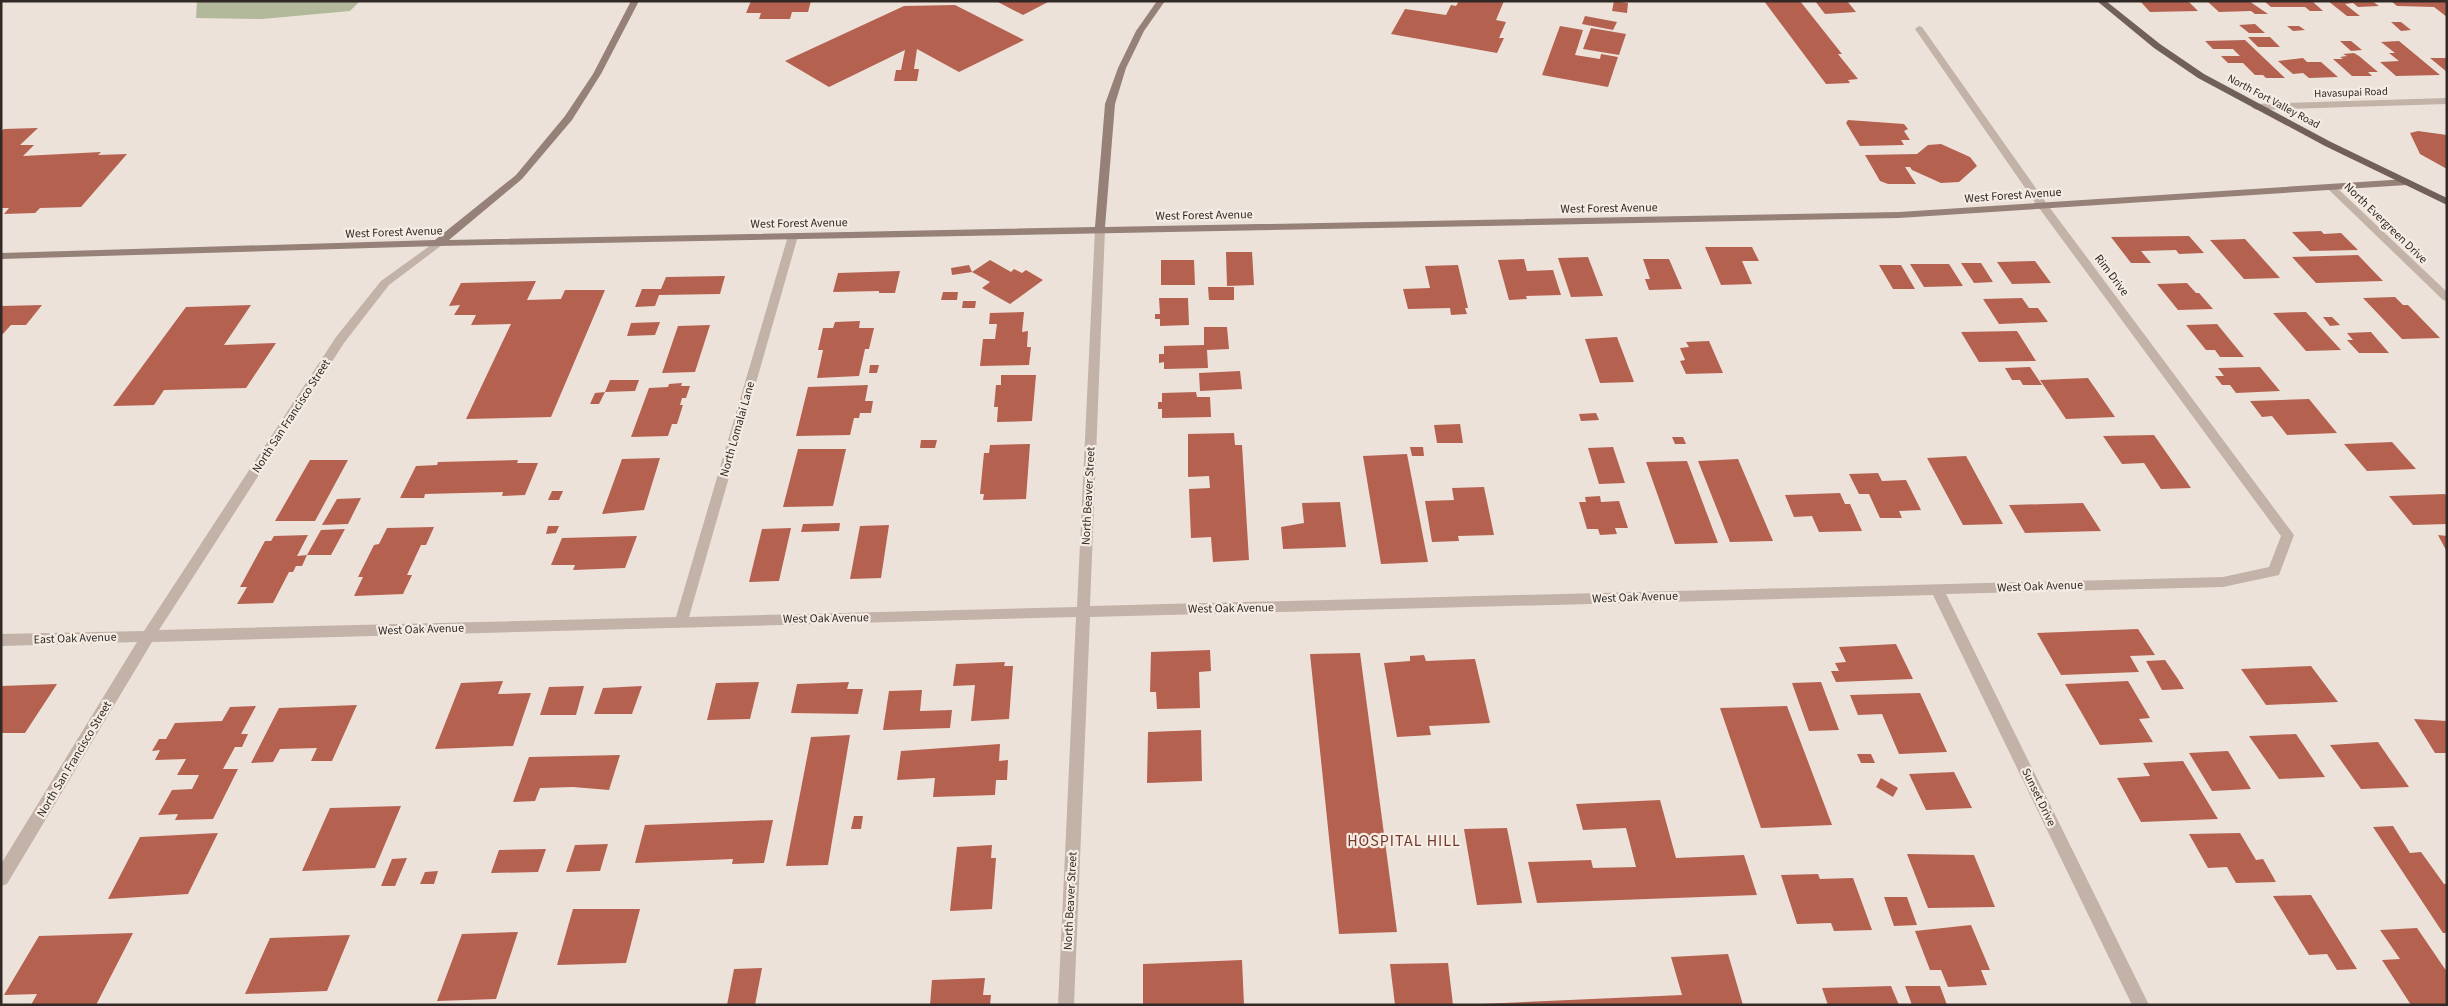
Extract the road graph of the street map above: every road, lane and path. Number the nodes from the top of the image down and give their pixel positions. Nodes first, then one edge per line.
1 (635, 1) edge
2 (1161, 1) edge
3 (2101, 1) edge
4 (1918, 29) dead end
5 (2447, 101) edge
6 (2256, 107) junction
7 (2407, 182) junction
8 (2331, 188) junction
9 (2447, 202) edge
10 (2044, 206) junction
11 (1100, 229) junction
12 (793, 236) junction
13 (438, 243) junction
14 (1, 256) edge
15 (2447, 298) edge
16 (2288, 535) joint
17 (1937, 589) junction
18 (1083, 611) junction
19 (680, 622) junction
20 (148, 636) junction
21 (1, 640) edge
22 (1, 879) edge
23 (1066, 1005) edge
24 (2141, 1005) edge

1 - 13 main road, North San Francisco Street
2 - 11 main road, North Beaver Street
3 - 6 main road, North Fort Valley Road
4 - 10 street, Rim Drive
5 - 6 street, Havasupai Road
6 - 7 main road, North Fort Valley Road
7 - 8 main road, West Forest Avenue
7 - 9 main road, North Fort Valley Road
8 - 10 main road, West Forest Avenue
8 - 15 street, North Evergreen Drive
10 - 11 main road, West Forest Avenue
10 - 16 street, Rim Drive
11 - 12 main road, West Forest Avenue
11 - 18 street, North Beaver Street
12 - 13 main road, West Forest Avenue
12 - 19 street, North Lomalai Lane
13 - 14 main road, West Forest Avenue
13 - 20 street, North San Francisco Street
16 - 17 street, West Oak Avenue
17 - 18 street, West Oak Avenue
17 - 24 street, Sunset Drive
18 - 19 street, West Oak Avenue
18 - 23 street, North Beaver Street
19 - 20 street, West Oak Avenue
20 - 21 street, East Oak Avenue
20 - 22 street, North San Francisco Street

